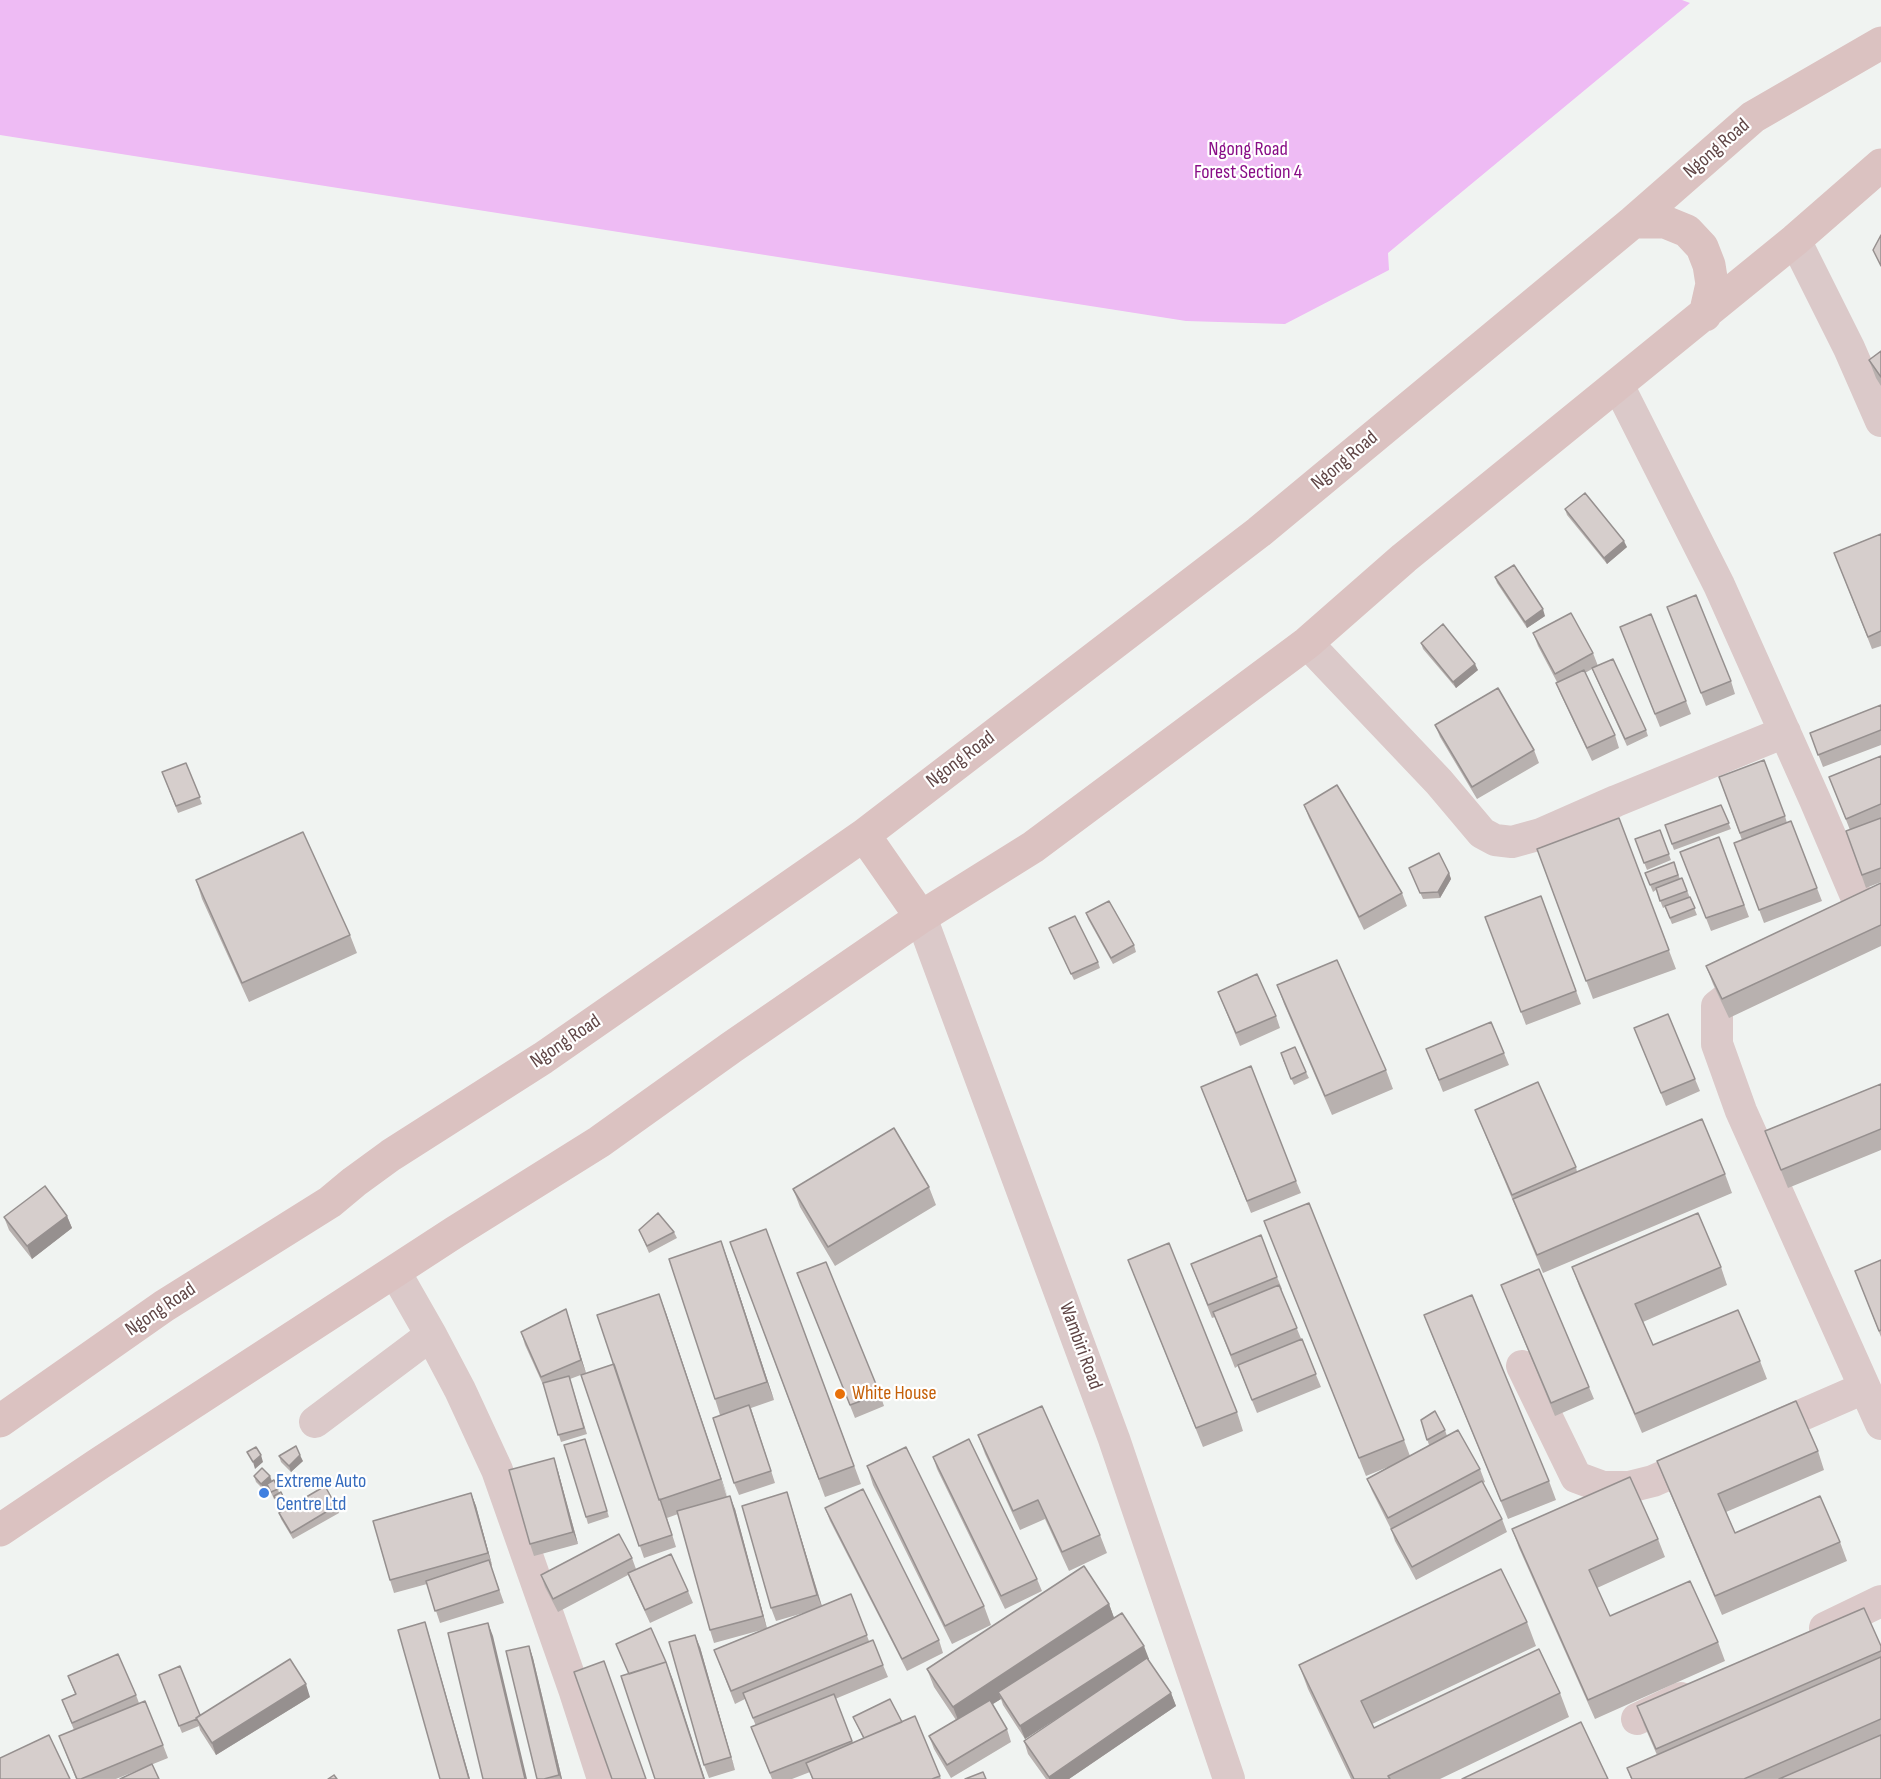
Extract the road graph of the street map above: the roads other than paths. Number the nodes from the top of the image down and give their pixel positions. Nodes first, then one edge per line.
1 (1881, 44) edge
2 (1881, 165) edge
3 (1633, 222) junction
4 (1795, 240) junction
5 (1705, 315) junction
6 (1618, 385) junction
7 (1881, 421) edge
8 (1307, 643) junction
9 (1785, 732) junction
10 (864, 835) junction
11 (921, 917) junction
12 (1865, 924) edge
13 (1775, 967) edge
14 (395, 1272) junction
15 (431, 1335) junction
16 (1522, 1366) dead end
17 (1864, 1388) junction
18 (0, 1421) edge
19 (315, 1422) dead end
20 (1881, 1424) edge
21 (0, 1530) edge
22 (1881, 1601) edge
23 (1796, 1642) edge
24 (1711, 1683) edge
25 (1637, 1719) edge
26 (603, 1779) edge
27 (1229, 1779) edge

1 - 3 main road, Ngong Road
2 - 4 main road
3 - 5 main road
3 - 10 main road, Ngong Road
4 - 5 main road
4 - 7 street
5 - 6 main road
6 - 8 main road
6 - 9 street
8 - 9 street
8 - 11 main road
9 - 12 street
10 - 11 main road
10 - 18 main road, Ngong Road
11 - 14 main road
11 - 27 street, Wambiri Road
13 - 17 street
14 - 15 street
14 - 21 main road
15 - 19 street
15 - 26 street
16 - 17 street
17 - 20 street
22 - 23 street
24 - 25 street

